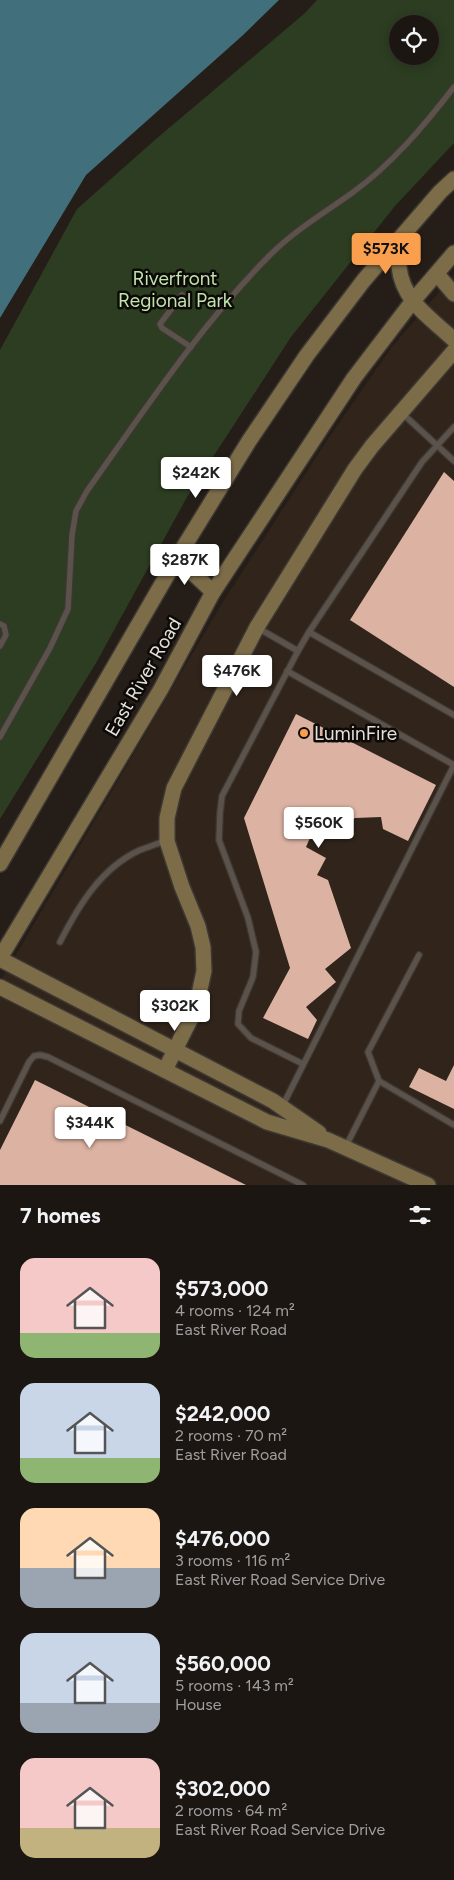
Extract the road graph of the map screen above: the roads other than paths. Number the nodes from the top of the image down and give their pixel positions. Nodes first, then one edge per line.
1 (454, 87) edge
2 (454, 179) edge
3 (400, 239) junction
4 (454, 253) edge
5 (437, 274) junction
6 (454, 294) edge
7 (182, 295) dead end
8 (412, 302) junction
9 (454, 340) edge
10 (191, 347) junction
11 (454, 351) edge
12 (401, 412) junction
13 (454, 427) edge
14 (438, 446) junction
15 (454, 461) edge
16 (177, 558) junction
17 (213, 592) junction
18 (0, 624) edge
19 (257, 627) junction
20 (309, 632) junction
21 (0, 646) edge
22 (298, 651) junction
23 (287, 672) junction
24 (454, 715) edge
25 (0, 737) edge
26 (167, 841) junction
27 (0, 864) edge
28 (60, 942) dead end
29 (419, 955) dead end
30 (0, 959) edge
31 (0, 987) edge
32 (176, 1049) junction
33 (303, 1064) junction
34 (165, 1070) junction
35 (379, 1080) junction
36 (282, 1107) junction
37 (0, 1121) edge
38 (454, 1125) edge
39 (328, 1140) junction
40 (345, 1148) junction
41 (303, 1185) edge
42 (428, 1185) edge

1 - 10 lane
2 - 3 street, East River Road
3 - 8 street
3 - 16 street, East River Road
4 - 5 street, East River Road
5 - 6 street
5 - 8 street, East River Road
7 - 10 lane
8 - 9 street
8 - 17 street, East River Road
10 - 25 lane
11 - 12 street
12 - 14 lane
12 - 19 street
13 - 14 lane
14 - 15 lane
14 - 20 lane
16 - 17 street
16 - 27 street, East River Road
17 - 30 street, East River Road
18 - 21 lane
19 - 22 lane
19 - 26 street
20 - 22 lane
20 - 24 lane
22 - 23 lane
23 - 33 lane
23 - 33 lane
26 - 28 lane
26 - 32 street
29 - 35 lane
30 - 32 street
31 - 34 street
32 - 34 street
32 - 36 street
33 - 36 lane
34 - 39 street
35 - 38 lane
35 - 40 lane
36 - 39 street
37 - 41 lane
39 - 40 street
40 - 42 street

